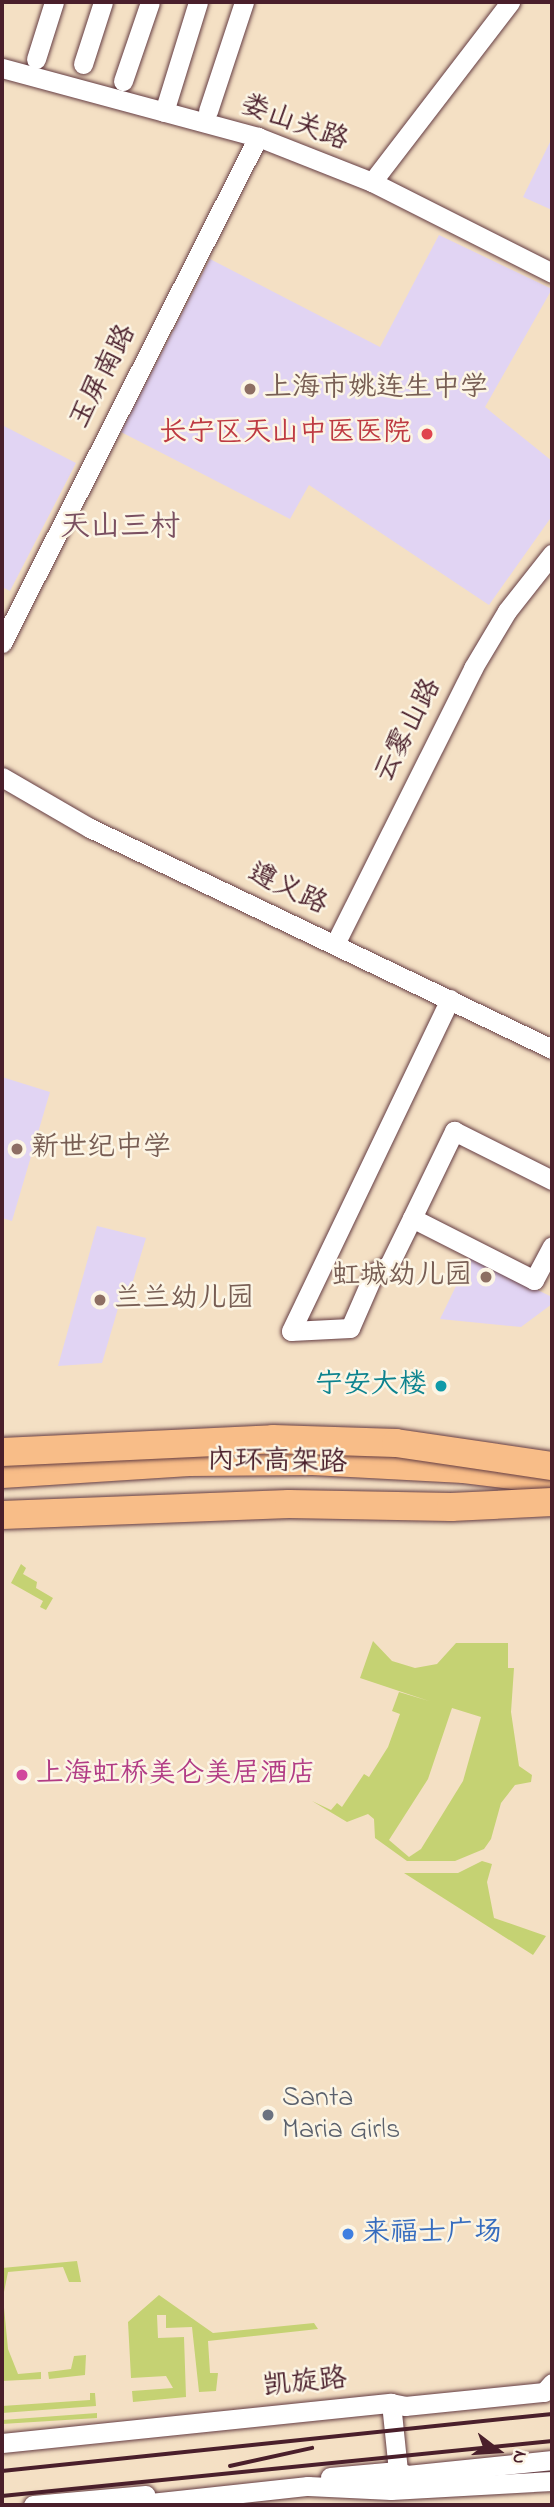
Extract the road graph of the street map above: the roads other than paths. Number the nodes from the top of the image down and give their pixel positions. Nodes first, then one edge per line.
1 (54, 2) edge
2 (103, 2) edge
3 (150, 2) edge
4 (198, 2) edge
5 (510, 2) edge
6 (240, 3) edge
7 (36, 59) dead end
8 (83, 65) dead end
9 (2, 68) edge
10 (123, 81) dead end
11 (164, 111) junction
12 (208, 111) dead end
13 (258, 137) junction
14 (372, 182) junction
15 (552, 273) edge
16 (552, 554) edge
17 (2, 643) edge
18 (2, 777) edge
19 (335, 944) junction
20 (450, 999) junction
21 (552, 1049) edge
22 (552, 1180) edge
23 (412, 1218) junction
24 (552, 1246) edge
25 (2, 1452) edge
26 (552, 1466) edge
27 (2, 1474) edge
28 (552, 1480) edge
29 (2, 1491) edge
30 (552, 1497) edge
31 (552, 1502) edge
32 (2, 1515) edge
33 (552, 2383) edge
34 (391, 2403) junction
35 (2, 2443) edge
36 (552, 2460) edge
37 (398, 2471) junction
38 (552, 2481) edge
39 (33, 2505) edge
40 (132, 2505) edge

1 - 7 street
2 - 8 street
3 - 10 street
4 - 11 street
5 - 14 street
6 - 12 street
9 - 11 street, 娄山关路
11 - 13 street, 娄山关路
13 - 14 street, 娄山关路
13 - 17 street, 玉屏南路
14 - 15 street, 娄山关路
16 - 19 street, 云雾山路
18 - 19 street, 遵义路
19 - 20 street, 遵义路
20 - 21 street, 遵义路
20 - 23 street
22 - 23 street
23 - 24 street
25 - 26 highway, bridge
27 - 28 highway, 内环高架路
29 - 30 highway, 内环高架路
31 - 32 highway, bridge
33 - 34 street, 凯旋路
34 - 35 street, 凯旋路
34 - 37 street
36 - 37 street
37 - 39 street
38 - 40 street

